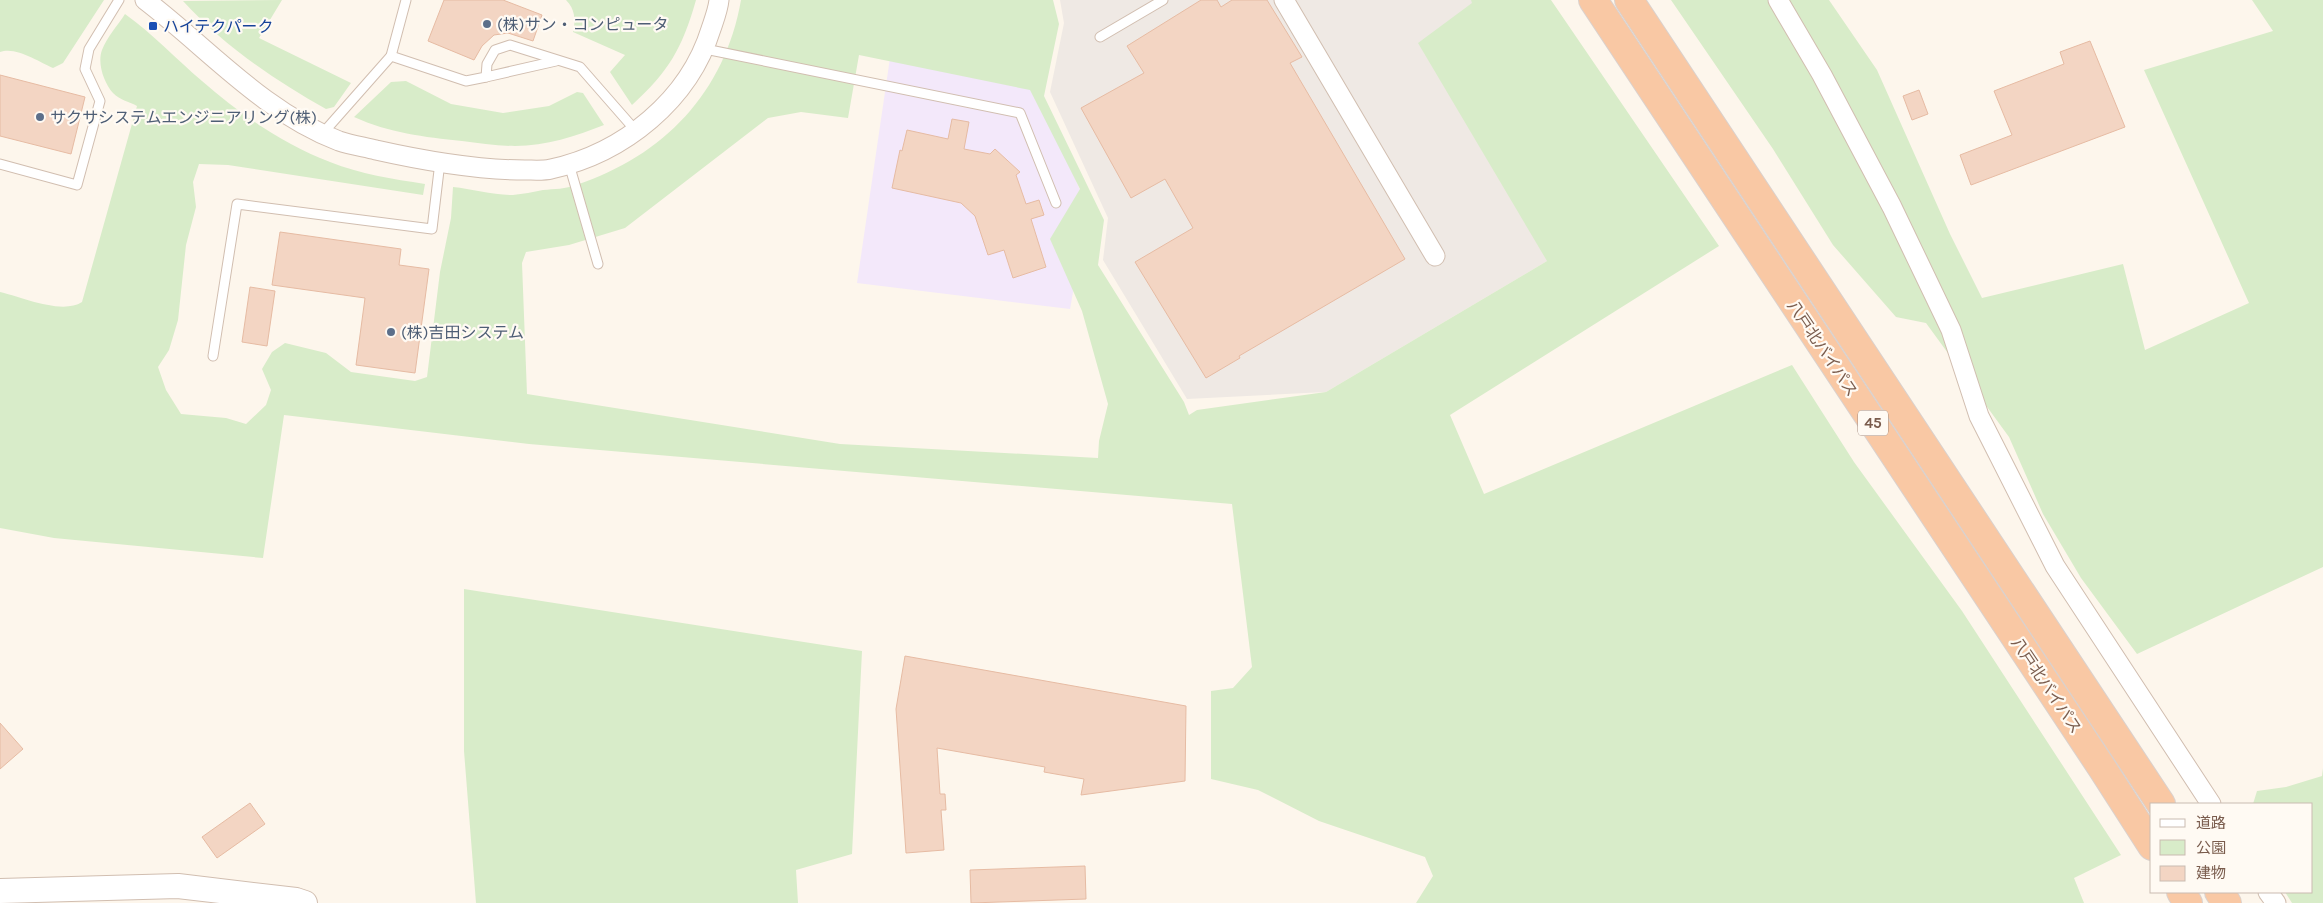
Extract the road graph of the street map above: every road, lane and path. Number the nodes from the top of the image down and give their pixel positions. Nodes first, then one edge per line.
1 (119, 0) edge
2 (145, 0) edge
3 (406, 0) edge
4 (719, 0) edge
5 (1163, 0) edge
6 (1284, 0) edge
7 (1593, 0) edge
8 (1629, 0) edge
9 (1778, 0) edge
10 (1100, 37) dead end
11 (705, 49) junction
12 (391, 56) junction
13 (558, 60) junction
14 (486, 77) junction
15 (636, 132) junction
16 (323, 133) junction
17 (440, 162) junction
18 (0, 164) edge
19 (569, 164) junction
20 (1056, 203) dead end
21 (1435, 256) dead end
22 (598, 264) dead end
23 (213, 356) dead end
24 (2160, 803) edge
25 (2210, 803) edge
26 (2150, 843) edge
27 (0, 891) edge
28 (305, 903) edge

1 - 18 lane
2 - 16 street
3 - 12 lane
4 - 11 street
5 - 10 lane
6 - 21 street
7 - 26 highway, 八戸北バイパス / 45
8 - 24 highway, 八戸北バイパス / 45
9 - 25 street
11 - 15 street
11 - 20 lane
12 - 14 lane
12 - 16 lane
13 - 14 lane
13 - 14 lane
13 - 15 lane
15 - 19 street
16 - 17 street
17 - 19 street
17 - 23 lane
19 - 22 lane
27 - 28 street

